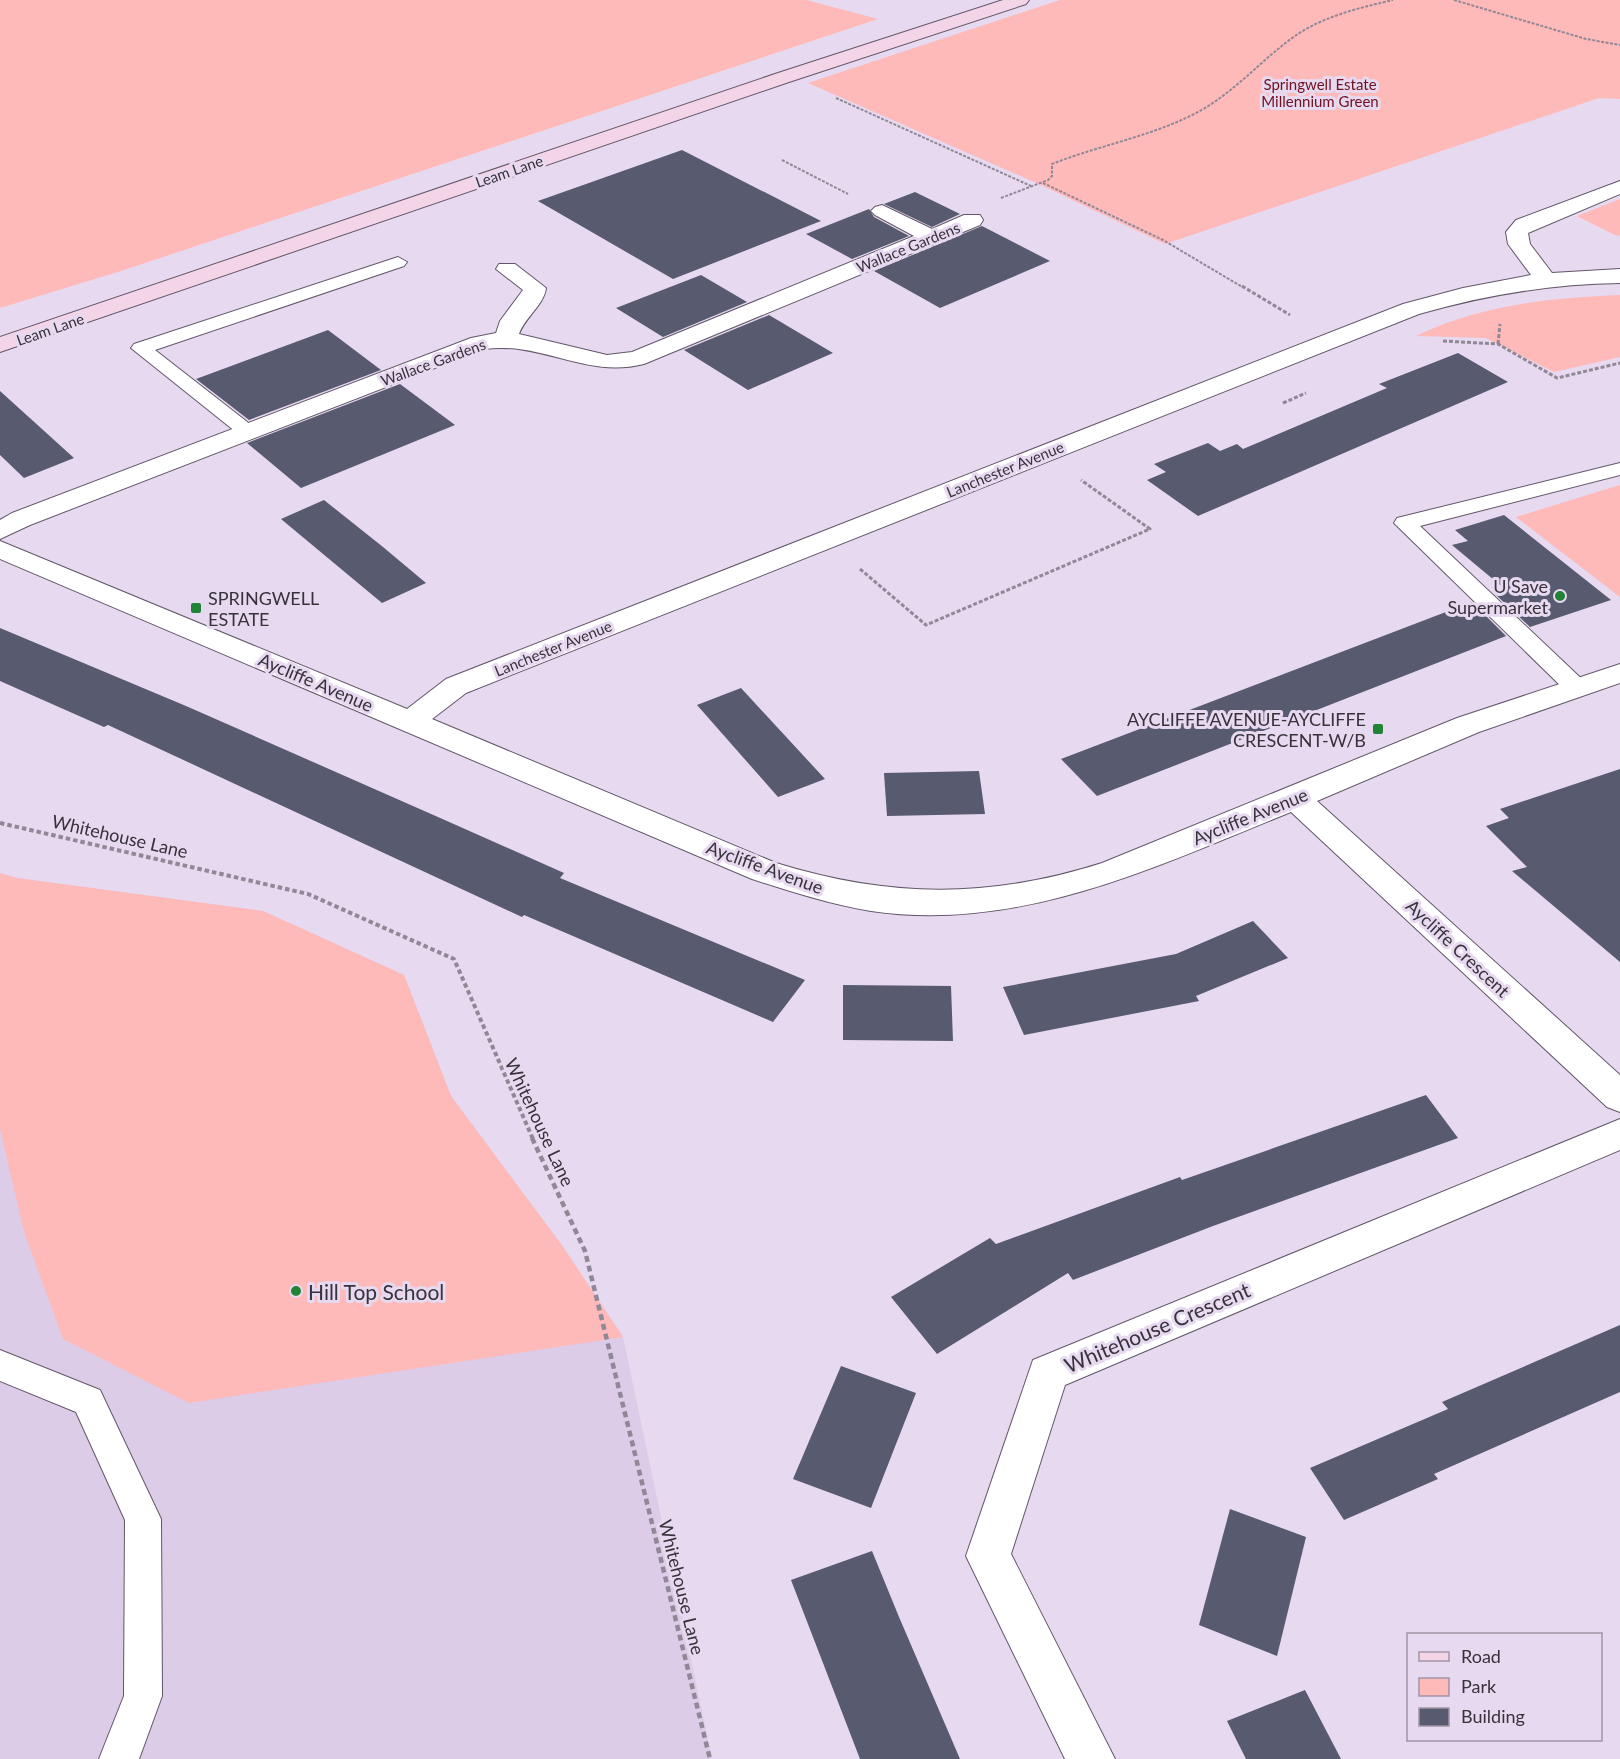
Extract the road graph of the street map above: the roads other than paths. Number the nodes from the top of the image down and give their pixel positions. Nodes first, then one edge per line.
1 (1020, 0) edge
2 (1620, 188) edge
3 (882, 211) road end
4 (972, 220) road end
5 (931, 237) junction
6 (398, 262) dead end
7 (507, 269) dead end
8 (1620, 276) edge
9 (1545, 278) junction
10 (506, 339) junction
11 (0, 345) edge
12 (248, 432) junction
13 (1620, 469) edge
14 (0, 531) edge
15 (0, 549) edge
16 (1620, 674) edge
17 (1577, 688) junction
18 (409, 722) junction
19 (1295, 798) junction
20 (1620, 1098) edge
21 (1620, 1134) edge
22 (0, 1365) edge
23 (119, 1759) edge
24 (1091, 1759) edge

1 - 11 main road, Leam Lane
2 - 9 street
3 - 5 street
4 - 5 street, Wallace Gardens
5 - 10 street, Wallace Gardens
6 - 12 lane
7 - 10 street
8 - 9 street, Lanchester Avenue
9 - 18 street, Lanchester Avenue
10 - 12 street, Wallace Gardens
12 - 14 street, Wallace Gardens
13 - 17 lane
15 - 18 street, Aycliffe Avenue
16 - 17 street, Aycliffe Avenue
17 - 19 street, Aycliffe Avenue
18 - 19 street, Aycliffe Avenue
19 - 20 street, Aycliffe Crescent
21 - 24 street, Whitehouse Crescent
22 - 23 lane

